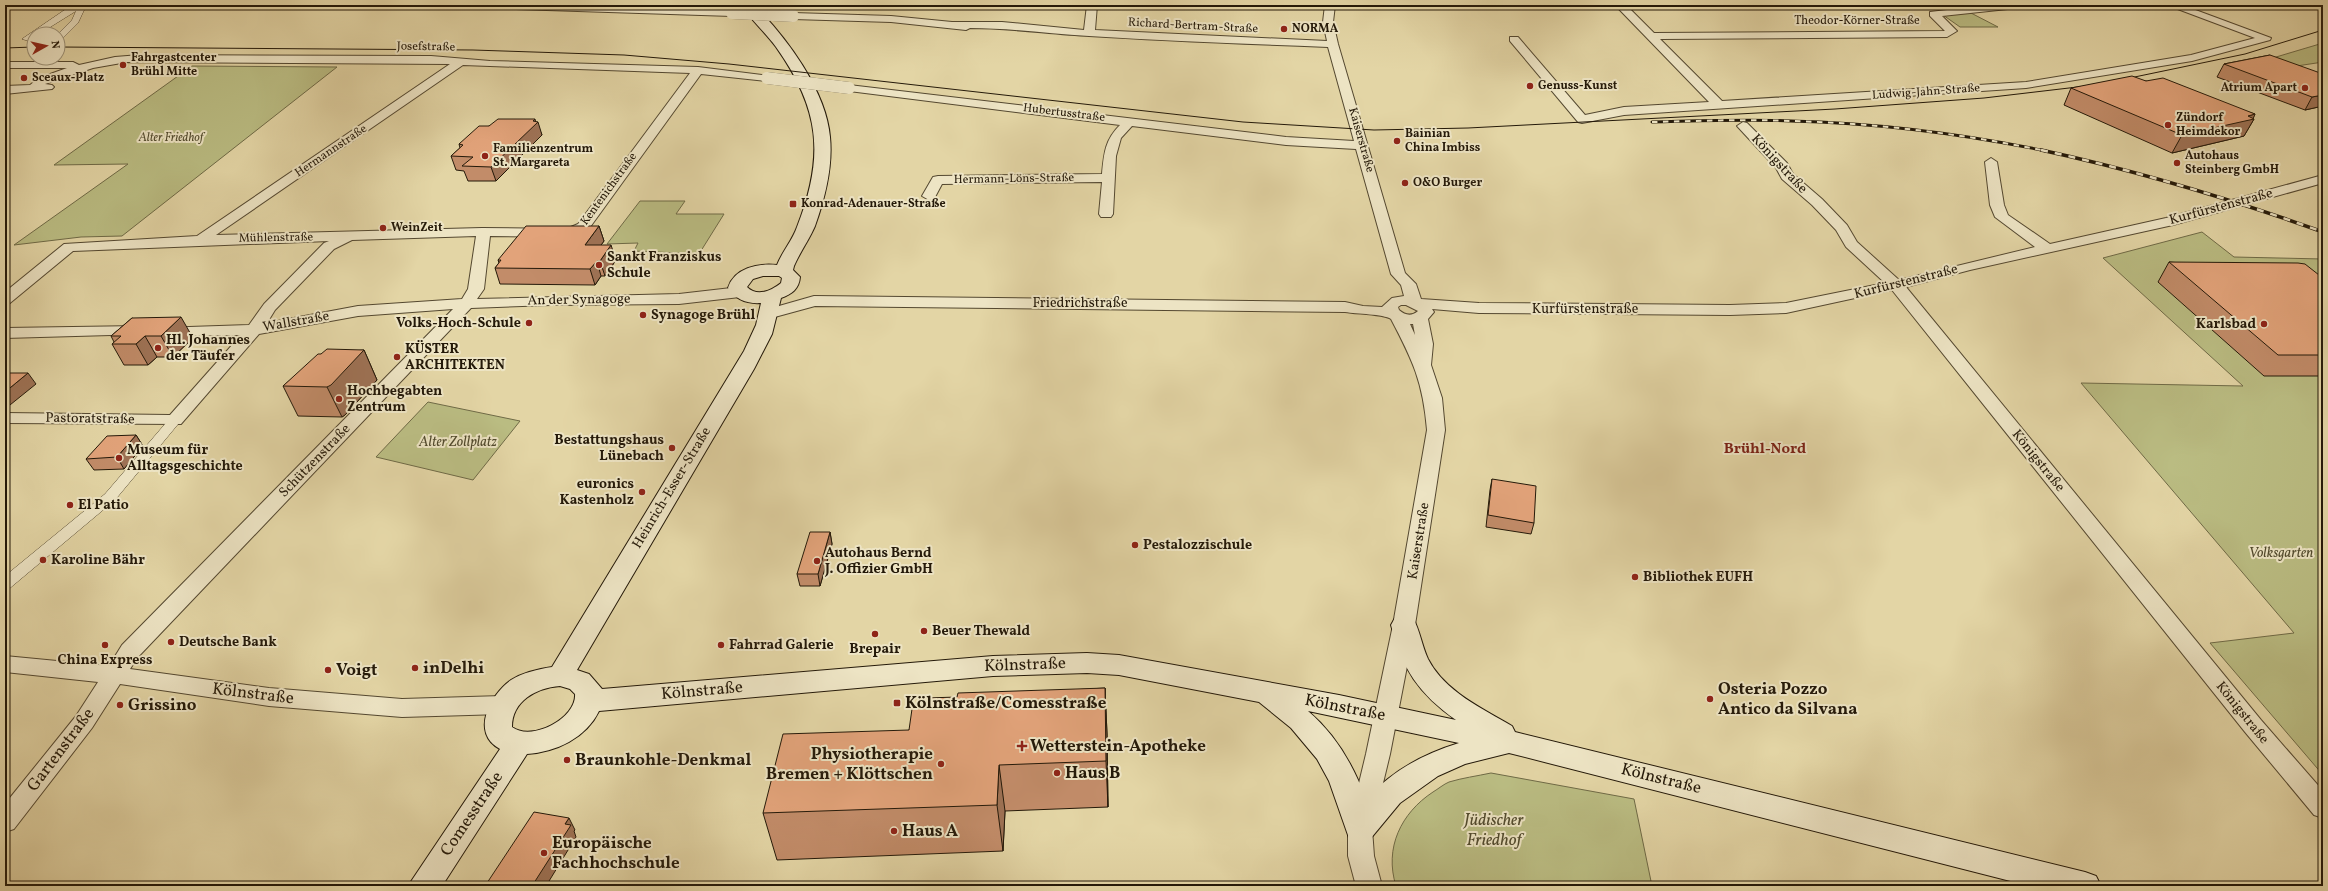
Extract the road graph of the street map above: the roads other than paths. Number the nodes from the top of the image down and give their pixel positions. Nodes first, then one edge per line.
1 (119, 5) edge
2 (148, 5) edge
3 (481, 5) edge
4 (1092, 5) edge
5 (1330, 5) edge
6 (1620, 5) edge
7 (2017, 5) edge
8 (2172, 5) edge
9 (85, 6) edge
10 (566, 6) edge
11 (740, 9) edge
12 (46, 26) edge
13 (66, 30) edge
14 (1089, 33) junction
15 (1651, 36) junction
16 (1514, 39) dead end
17 (1333, 44) junction
18 (462, 61) junction
19 (5, 65) edge
20 (85, 66) junction
21 (698, 70) junction
22 (767, 78) joint
23 (5, 90) edge
24 (1720, 106) junction
25 (1130, 121) junction
26 (1743, 126) dead end
27 (1361, 145) junction
28 (1991, 162) dead end
29 (1108, 178) junction
30 (2323, 179) edge
31 (929, 196) dead end
32 (1106, 214) dead end
33 (482, 232) junction
34 (348, 237) junction
35 (200, 240) junction
36 (2048, 249) junction
37 (784, 271) junction
38 (1398, 274) junction
39 (1896, 285) junction
40 (740, 292) junction
41 (5, 300) edge
42 (466, 304) junction
43 (772, 304) junction
44 (1420, 309) junction
45 (1395, 310) junction
46 (254, 330) junction
47 (5, 333) edge
48 (1423, 365) junction
49 (5, 418) edge
50 (175, 420) junction
51 (5, 584) edge
52 (1404, 625) junction
53 (5, 664) edge
54 (114, 675) junction
55 (560, 676) junction
56 (1266, 693) junction
57 (590, 701) junction
58 (502, 706) junction
59 (1386, 716) junction
60 (519, 743) junction
61 (1514, 743) junction
62 (2323, 808) edge
63 (5, 822) edge
64 (1360, 829) junction
65 (424, 886) edge
66 (1369, 886) edge
67 (2085, 886) edge

1 - 2 street
3 - 10 street, Richard-Bertram-Straße
4 - 14 street
5 - 17 street, Kaiserstraße
6 - 15 street
7 - 15 street, Theodor-Körner-Straße
8 - 24 street, Ludwig-Jahn-Straße
9 - 12 street
9 - 13 street
10 - 11 street, Richard-Bertram-Straße
11 - 14 street, Richard-Bertram-Straße, bridge
11 - 37 main road
14 - 17 street, Richard-Bertram-Straße
15 - 24 street
16 - 24 street, Ludwig-Jahn-Straße
17 - 27 street, Kaiserstraße
18 - 20 street, Josefstraße
18 - 21 street, Josefstraße
18 - 35 street, Hermannstraße
19 - 20 street, Josefstraße
20 - 23 street
21 - 22 street, Josefstraße
21 - 33 street, Kentenichstraße
22 - 25 street, Hubertusstraße, bridge
25 - 27 street, Hubertusstraße
25 - 29 street
26 - 39 street, Königstraße
27 - 38 street, Kaiserstraße
28 - 36 street
29 - 31 street, Hermann-Löns-Straße
29 - 32 street
30 - 36 street, Kurfürstenstraße
33 - 34 street, Mühlenstraße
33 - 42 street, Schützenstraße
34 - 35 street, Mühlenstraße
34 - 46 street
35 - 41 street, Mühlenstraße
36 - 39 street, Kurfürstenstraße
37 - 40 main road
37 - 43 main road
38 - 44 street, Kaiserstraße
38 - 45 street, Kaiserstraße
39 - 44 street, Kurfürstenstraße
39 - 62 street, Königstraße
40 - 42 street, An der Synagoge
40 - 43 main road
42 - 46 street, Wallstraße
42 - 54 street, Schützenstraße
43 - 45 street, Friedrichstraße
43 - 55 main road, Heinrich-Esser-Straße
44 - 45 street, Friedrichstraße
44 - 48 street, Kaiserstraße
45 - 48 street, Kaiserstraße
46 - 47 street, Wallstraße
46 - 50 street
48 - 52 street, Kaiserstraße
49 - 50 street, Pastoratstraße
50 - 51 street
52 - 59 street, Kaiserstraße
52 - 61 main road
53 - 54 street, Kölnstraße
54 - 58 street, Kölnstraße
54 - 63 street, Gartenstraße
55 - 57 main road
55 - 58 main road
56 - 57 main road, Kölnstraße
56 - 59 main road, Kölnstraße
56 - 64 main road
57 - 60 main road
58 - 60 main road
59 - 61 main road, Kölnstraße
59 - 64 street, Kaiserstraße
60 - 65 main road, Comesstraße
61 - 64 main road
61 - 67 main road, Kölnstraße
64 - 66 street, Kaiserstraße

